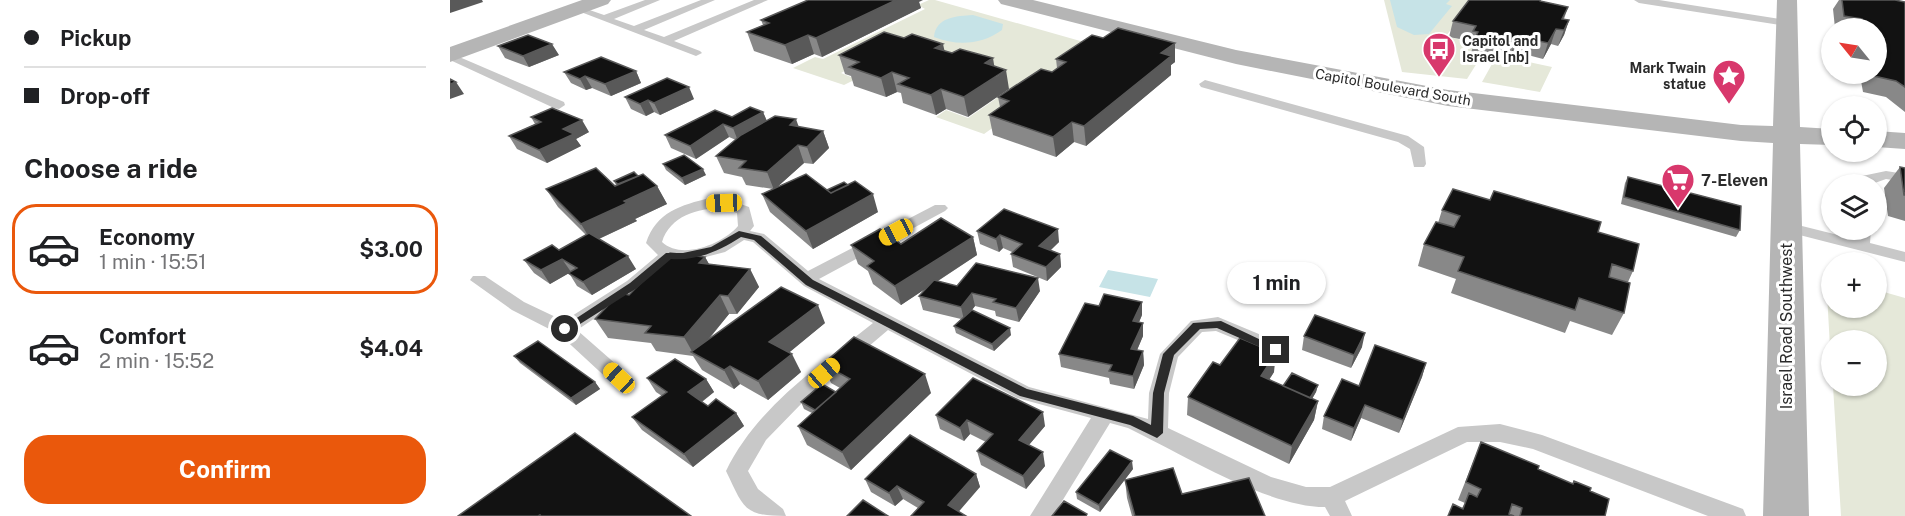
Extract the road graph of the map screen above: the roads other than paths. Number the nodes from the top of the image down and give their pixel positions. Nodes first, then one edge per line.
1 (655, 0) edge
2 (710, 0) edge
3 (763, 0) edge
4 (1008, 0) edge
5 (1639, 0) edge
6 (603, 9) edge
7 (1787, 11) edge
8 (634, 30) junction
9 (664, 41) junction
10 (696, 53) dead end
11 (450, 56) edge
12 (1205, 84) dead end
13 (559, 105) dead end
14 (1785, 135) junction
15 (1821, 137) edge
16 (1887, 140) edge
17 (1905, 141) edge
18 (1419, 164) dead end
19 (1887, 177) edge
20 (1905, 178) edge
21 (940, 208) dead end
22 (1786, 227) junction
23 (1821, 232) edge
24 (739, 234) junction
25 (1867, 240) edge
26 (669, 255) junction
27 (1905, 257) edge
28 (806, 279) junction
29 (479, 280) dead end
30 (886, 322) junction
31 (565, 329) junction
32 (1276, 350) edge
33 (619, 378) dead end
34 (1105, 414) junction
35 (1157, 433) junction
36 (1337, 506) edge
37 (775, 516) edge
38 (1041, 516) edge
39 (1735, 516) edge
40 (1786, 516) edge

1 - 6 lane
2 - 8 lane
3 - 9 lane
4 - 14 street, Capitol Boulevard South
5 - 7 lane
6 - 8 lane
6 - 11 street
7 - 14 street, Israel Road Southwest
8 - 9 lane
9 - 10 lane
11 - 13 lane
12 - 18 lane
14 - 15 street, Capitol Boulevard South
14 - 22 street, Israel Road Southwest
16 - 17 street
19 - 20 lane
21 - 28 lane
22 - 23 lane
22 - 40 street, Israel Road Southwest
24 - 26 lane
24 - 26 lane
24 - 28 lane
25 - 27 lane
26 - 31 lane
28 - 30 lane
29 - 31 lane
30 - 34 lane
30 - 37 lane
31 - 33 lane
32 - 35 lane
34 - 35 lane
34 - 38 lane
35 - 36 lane
36 - 39 lane

